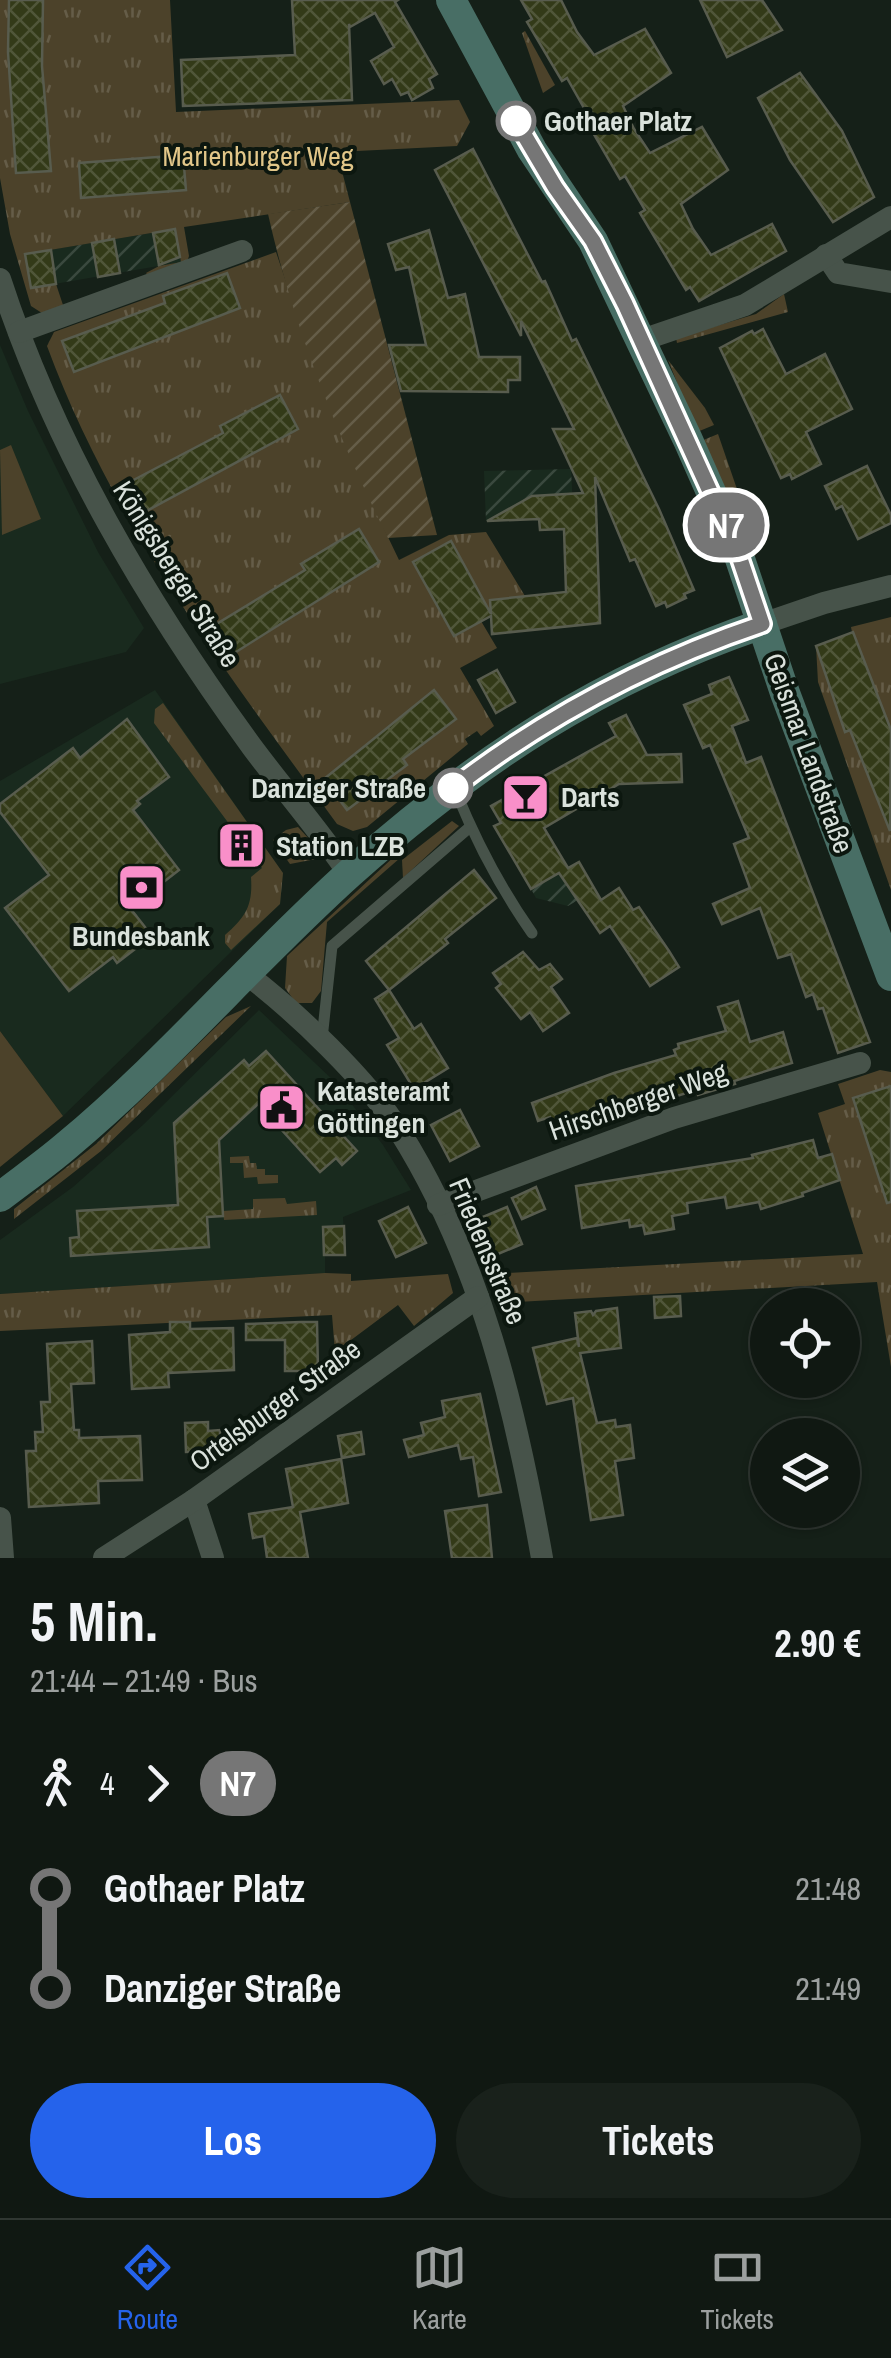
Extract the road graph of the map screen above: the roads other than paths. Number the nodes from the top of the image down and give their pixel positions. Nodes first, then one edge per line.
1 (451, 0) edge
2 (891, 217) edge
3 (242, 251) dead end
4 (826, 255) junction
5 (0, 279) edge
6 (891, 282) edge
7 (19, 332) junction
8 (642, 340) junction
9 (891, 586) edge
10 (762, 624) junction
11 (454, 788) junction
12 (470, 827) junction
13 (349, 874) junction
14 (532, 933) dead end
15 (246, 973) junction
16 (891, 976) edge
17 (322, 1043) junction
18 (860, 1062) dead end
19 (0, 1197) edge
20 (438, 1205) junction
21 (478, 1297) junction
22 (194, 1500) junction
23 (0, 1518) edge
24 (3, 1558) edge
25 (104, 1558) edge
26 (213, 1558) edge
27 (542, 1558) edge

1 - 8 main road, Geismar Landstraße
2 - 4 street
3 - 7 street
4 - 6 street
4 - 8 street
5 - 7 street, Königsberger Straße
7 - 13 street, Königsberger Straße
8 - 10 main road, Geismar Landstraße
9 - 10 street
10 - 11 main road
10 - 16 main road, Geismar Landstraße
11 - 12 lane
11 - 13 main road
12 - 14 lane
12 - 17 lane
13 - 15 main road
15 - 17 street, Friedensstraße
15 - 19 main road
17 - 20 street, Friedensstraße
18 - 20 street, Hirschberger Weg
20 - 21 street, Friedensstraße
21 - 22 street, Ortelsburger Straße
21 - 27 street, Friedensstraße
22 - 25 street, Ortelsburger Straße
22 - 26 street
23 - 24 street

